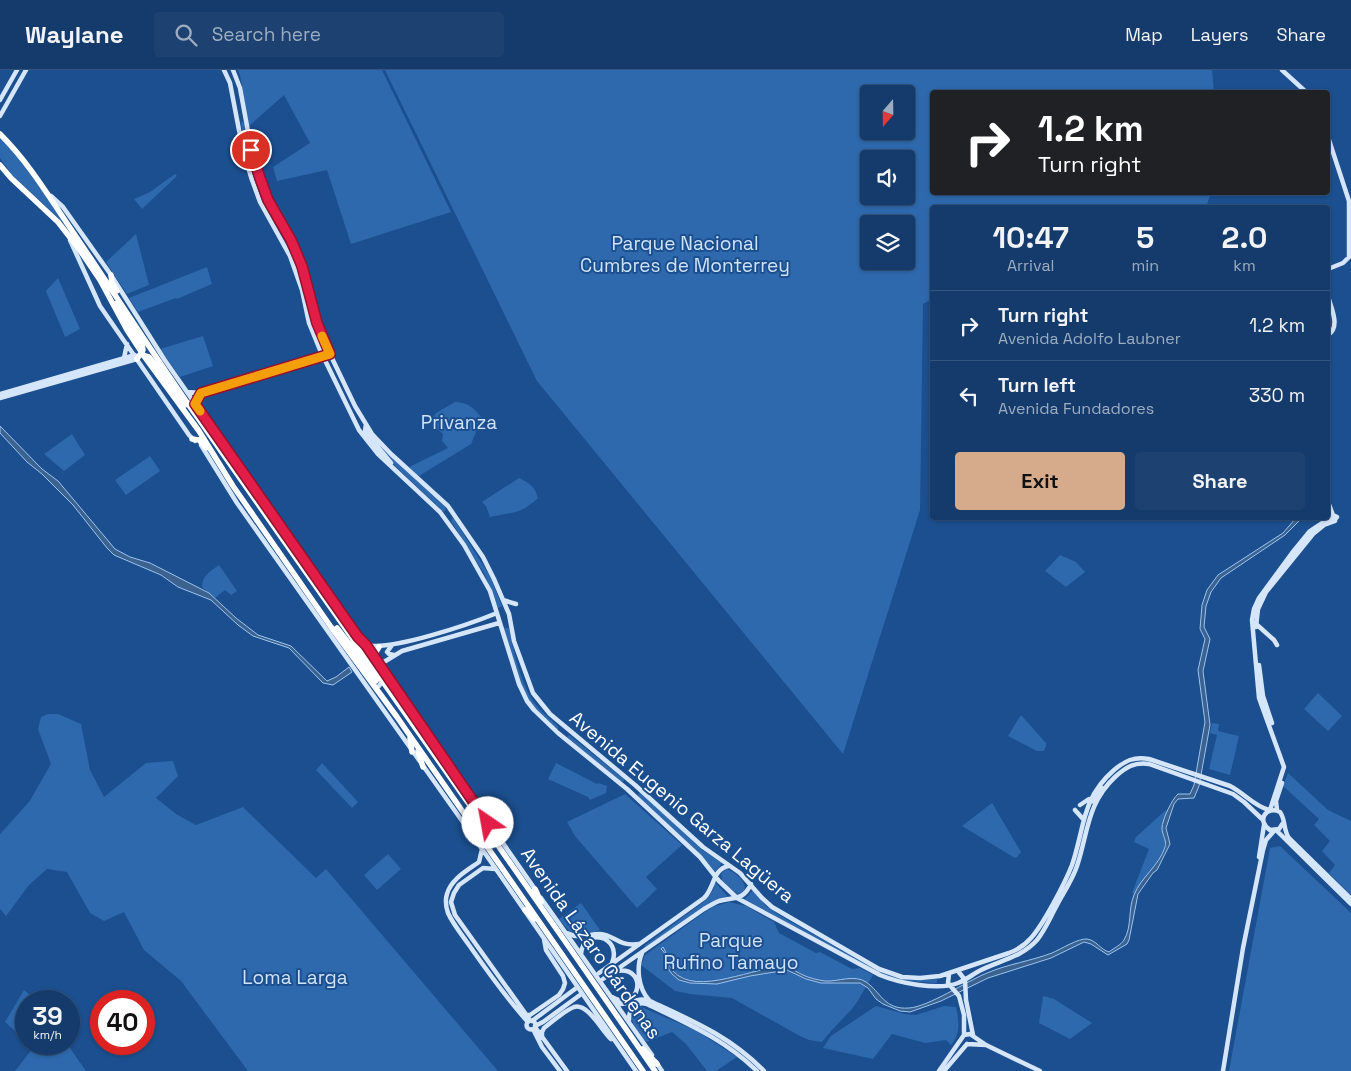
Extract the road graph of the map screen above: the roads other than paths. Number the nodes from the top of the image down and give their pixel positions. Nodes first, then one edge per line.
1 (17, 70) edge
2 (26, 70) edge
3 (224, 70) edge
4 (233, 70) edge
5 (1282, 70) edge
6 (1304, 90) edge
7 (0, 100) edge
8 (0, 116) edge
9 (245, 117) junction
10 (237, 119) junction
11 (0, 134) edge
12 (1330, 143) edge
13 (0, 165) edge
14 (49, 194) junction
15 (68, 234) junction
16 (1330, 267) edge
17 (100, 272) junction
18 (111, 275) junction
19 (1330, 304) edge
20 (130, 316) junction
21 (1330, 333) edge
22 (137, 336) junction
23 (126, 342) junction
24 (330, 354) junction
25 (137, 357) junction
26 (124, 358) junction
27 (323, 358) junction
28 (153, 362) junction
29 (161, 365) junction
30 (142, 367) junction
31 (187, 392) junction
32 (201, 393) junction
33 (0, 396) edge
34 (195, 404) junction
35 (192, 411) junction
36 (200, 412) junction
37 (366, 424) junction
38 (192, 439) junction
39 (218, 460) junction
40 (391, 466) junction
41 (1330, 508) edge
42 (1329, 520) edge
43 (1330, 520) edge
44 (300, 554) junction
45 (499, 590) junction
46 (490, 591) junction
47 (320, 594) junction
48 (502, 599) junction
49 (516, 604) dead end
50 (318, 607) junction
51 (507, 610) junction
52 (497, 612) junction
53 (485, 618) junction
54 (1254, 622) junction
55 (499, 623) junction
56 (473, 630) junction
57 (434, 634) junction
58 (1265, 634) dead end
59 (1256, 636) junction
60 (358, 637) junction
61 (347, 641) junction
62 (430, 643) junction
63 (392, 644) junction
64 (366, 645) junction
65 (1277, 645) dead end
66 (379, 647) junction
67 (358, 654) junction
68 (394, 655) junction
69 (373, 661) junction
70 (365, 664) junction
71 (379, 664) junction
72 (522, 666) junction
73 (514, 667) junction
74 (372, 674) junction
75 (525, 674) junction
76 (516, 676) junction
77 (379, 686) junction
78 (397, 690) junction
79 (397, 717) junction
80 (422, 727) junction
81 (408, 734) junction
82 (415, 745) junction
83 (412, 752) junction
84 (433, 752) junction
85 (1281, 752) junction
86 (423, 767) junction
87 (1103, 781) junction
88 (1091, 798) junction
89 (1272, 800) junction
90 (1096, 802) junction
91 (1080, 805) dead end
92 (1258, 806) junction
93 (471, 807) junction
94 (1075, 810) dead end
95 (1269, 810) junction
96 (1277, 810) junction
97 (1083, 819) junction
98 (1263, 822) junction
99 (488, 823) junction
100 (1283, 823) junction
101 (1275, 831) junction
102 (1282, 837) junction
103 (1266, 840) junction
104 (482, 849) junction
105 (479, 862) junction
106 (730, 866) junction
107 (483, 868) junction
108 (495, 869) junction
109 (715, 877) junction
110 (751, 884) junction
111 (1065, 885) junction
112 (535, 888) junction
113 (737, 898) junction
114 (1351, 899) edge
115 (699, 902) junction
116 (1351, 904) edge
117 (704, 909) junction
118 (525, 910) junction
119 (548, 917) junction
120 (1249, 920) junction
121 (545, 930) junction
122 (566, 933) junction
123 (544, 938) junction
124 (642, 943) junction
125 (643, 952) junction
126 (582, 955) junction
127 (612, 964) junction
128 (969, 967) junction
129 (616, 971) junction
130 (958, 971) junction
131 (599, 973) dead end
132 (949, 974) junction
133 (973, 974) junction
134 (937, 977) junction
135 (603, 979) dead end
136 (965, 980) junction
137 (938, 986) junction
138 (950, 986) junction
139 (575, 989) dead end
140 (580, 995) dead end
141 (610, 995) junction
142 (508, 1000) junction
143 (516, 1001) junction
144 (650, 1001) junction
145 (616, 1004) junction
146 (660, 1008) junction
147 (526, 1015) junction
148 (629, 1022) junction
149 (532, 1025) junction
150 (973, 1036) junction
151 (964, 1037) junction
152 (542, 1038) junction
153 (632, 1038) junction
154 (969, 1044) junction
155 (621, 1045) junction
156 (986, 1045) junction
157 (542, 1047) junction
158 (550, 1049) junction
159 (657, 1064) junction
160 (560, 1071) edge
161 (567, 1071) edge
162 (637, 1071) edge
163 (643, 1071) edge
164 (655, 1071) edge
165 (662, 1071) edge
166 (757, 1071) edge
167 (764, 1071) edge
168 (939, 1071) edge
169 (944, 1071) edge
170 (1040, 1071) edge
171 (1223, 1071) edge

1 - 7 street
2 - 8 street
3 - 10 street
4 - 9 street
5 - 6 street
9 - 10 street
9 - 24 street
10 - 27 street
11 - 14 highway, Avenida Lázaro Cárdenas
12 - 16 street
13 - 15 highway, Avenida Lázaro Cárdenas
14 - 17 highway, Avenida Lázaro Cárdenas
14 - 18 street, Avenida Lázaro Cárdenas
15 - 23 street, Avenida Lázaro Cárdenas
15 - 39 highway, Avenida Lázaro Cárdenas
17 - 20 highway, Avenida Lázaro Cárdenas
17 - 22 highway
18 - 20 highway
18 - 31 street, Avenida Lázaro Cárdenas
19 - 21 street
20 - 29 highway, Avenida Lázaro Cárdenas
22 - 23 street
22 - 25 highway
23 - 25 street, Avenida Lázaro Cárdenas
23 - 26 street
24 - 27 street
24 - 37 street
25 - 26 street
25 - 28 highway
25 - 30 street, Avenida Lázaro Cárdenas
25 - 33 street
26 - 33 street
27 - 32 street
27 - 40 street
28 - 30 street
28 - 35 highway
29 - 35 highway, Avenida Lázaro Cárdenas
29 - 36 highway
30 - 38 street, Avenida Lázaro Cárdenas
31 - 32 street
31 - 34 street, Avenida Lázaro Cárdenas
32 - 34 street
34 - 36 street, Avenida Lázaro Cárdenas
35 - 47 highway, Avenida Lázaro Cárdenas
36 - 44 street, Avenida Lázaro Cárdenas
37 - 40 street
37 - 45 street, Avenida Eugenio Garza Lagüera
38 - 39 highway
38 - 83 street, Avenida Lázaro Cárdenas
39 - 50 highway, Avenida Lázaro Cárdenas
40 - 46 street, Avenida Eugenio Garza Lagüera
41 - 43 street
42 - 54 street
44 - 47 highway
44 - 60 street, Avenida Lázaro Cárdenas
45 - 46 street
45 - 48 street, Avenida Eugenio Garza Lagüera
46 - 52 street, Avenida Eugenio Garza Lagüera
47 - 84 highway, Avenida Lázaro Cárdenas
48 - 49 street
48 - 51 street, Avenida Eugenio Garza Lagüera
50 - 61 highway
50 - 79 highway, Avenida Lázaro Cárdenas
51 - 52 street
51 - 72 street, Avenida Eugenio Garza Lagüera
52 - 53 street
52 - 55 street, Avenida Eugenio Garza Lagüera
53 - 56 street
53 - 57 street
54 - 59 street
54 - 65 street
54 - 85 street
55 - 56 street
55 - 73 street, Avenida Eugenio Garza Lagüera
56 - 62 street
57 - 62 street
57 - 63 street
58 - 59 street
59 - 85 street
60 - 61 street
60 - 64 street, Avenida Lázaro Cárdenas
61 - 67 highway
62 - 68 street
63 - 66 street
63 - 68 street
64 - 66 street
64 - 69 street, Avenida Lázaro Cárdenas
66 - 69 highway
67 - 69 highway
67 - 70 highway
68 - 71 street
69 - 70 highway
69 - 71 highway
69 - 71 street, Avenida Lázaro Cárdenas
69 - 74 highway
70 - 74 highway
71 - 78 street, Avenida Lázaro Cárdenas
72 - 73 street
72 - 75 street, Avenida Eugenio Garza Lagüera
73 - 76 street, Avenida Eugenio Garza Lagüera
74 - 77 highway
75 - 76 street
75 - 106 street, Avenida Eugenio Garza Lagüera
76 - 109 street, Avenida Eugenio Garza Lagüera
77 - 78 street
77 - 79 highway
78 - 80 street, Avenida Lázaro Cárdenas
79 - 81 highway, Avenida Lázaro Cárdenas
80 - 84 highway
80 - 99 street, Avenida Lázaro Cárdenas
81 - 82 highway, Avenida Lázaro Cárdenas
81 - 83 highway
82 - 86 highway
82 - 121 highway, Avenida Lázaro Cárdenas
83 - 86 street, Avenida Lázaro Cárdenas
84 - 93 highway, Avenida Lázaro Cárdenas
85 - 89 street
85 - 96 street
86 - 104 street, Avenida Lázaro Cárdenas
87 - 88 street, Avenida Eugenio Garza Lagüera
87 - 90 street
87 - 92 street, Avenida Eugenio Garza Lagüera
88 - 91 street
88 - 97 street, Avenida Eugenio Garza Lagüera
89 - 92 street
89 - 95 street
90 - 98 street, Avenida Eugenio Garza Lagüera
90 - 111 street, Avenida Eugenio Garza Lagüera
92 - 95 street, Avenida Eugenio Garza Lagüera
93 - 99 highway
93 - 119 highway, Avenida Lázaro Cárdenas
94 - 97 street
95 - 96 street
95 - 98 street
96 - 100 street
97 - 111 street, Avenida Eugenio Garza Lagüera
98 - 101 street
98 - 120 street
99 - 112 street, Avenida Lázaro Cárdenas
100 - 101 street
100 - 114 street
101 - 102 street
101 - 103 street
102 - 103 street
102 - 116 street
103 - 120 street
104 - 105 street
104 - 108 street, Avenida Lázaro Cárdenas
105 - 107 street
105 - 142 street
106 - 109 street
106 - 110 street, Avenida Eugenio Garza Lagüera
107 - 108 street
107 - 143 street
108 - 118 street, Avenida Lázaro Cárdenas
109 - 113 street, Avenida Eugenio Garza Lagüera
109 - 115 street
110 - 113 street
110 - 134 street, Avenida Eugenio Garza Lagüera
111 - 128 street, Avenida Eugenio Garza Lagüera
111 - 133 street, Avenida Eugenio Garza Lagüera
112 - 119 highway
112 - 122 street, Avenida Lázaro Cárdenas
113 - 117 street
113 - 137 street, Avenida Eugenio Garza Lagüera
115 - 117 street
115 - 124 street
117 - 125 street
118 - 121 highway
118 - 123 street, Avenida Lázaro Cárdenas
119 - 153 highway, Avenida Lázaro Cárdenas
120 - 171 street
121 - 155 highway, Avenida Lázaro Cárdenas
122 - 124 street
122 - 126 street, Avenida Lázaro Cárdenas
123 - 147 street
123 - 155 street, Avenida Lázaro Cárdenas
124 - 127 street
125 - 129 street
125 - 144 street
126 - 127 street
126 - 141 street, Avenida Lázaro Cárdenas
127 - 131 street
128 - 130 street, Avenida Eugenio Garza Lagüera
128 - 133 street
129 - 135 street
129 - 141 street
130 - 132 street, Avenida Eugenio Garza Lagüera
130 - 136 street
132 - 134 street, Avenida Eugenio Garza Lagüera
132 - 138 street
133 - 136 street, Avenida Eugenio Garza Lagüera
134 - 137 street
136 - 138 street, Avenida Eugenio Garza Lagüera
136 - 150 street
137 - 138 street, Avenida Eugenio Garza Lagüera
138 - 151 street
139 - 149 street
140 - 149 street
141 - 145 street, Avenida Lázaro Cárdenas
142 - 143 street
142 - 149 street
143 - 147 street
144 - 145 street
144 - 146 street
145 - 148 street, Avenida Lázaro Cárdenas
146 - 148 street
146 - 166 street
146 - 167 street
147 - 149 street
148 - 159 street, Avenida Lázaro Cárdenas
149 - 152 street
149 - 157 street
150 - 151 street
150 - 154 street
150 - 156 street
151 - 154 street
151 - 168 street
152 - 155 street
152 - 158 street
153 - 159 highway
153 - 164 highway, Avenida Lázaro Cárdenas
154 - 156 street
154 - 169 street
155 - 162 highway
155 - 163 highway, Avenida Lázaro Cárdenas
156 - 170 street
157 - 158 street
157 - 160 street
158 - 161 street
159 - 165 street, Avenida Lázaro Cárdenas

